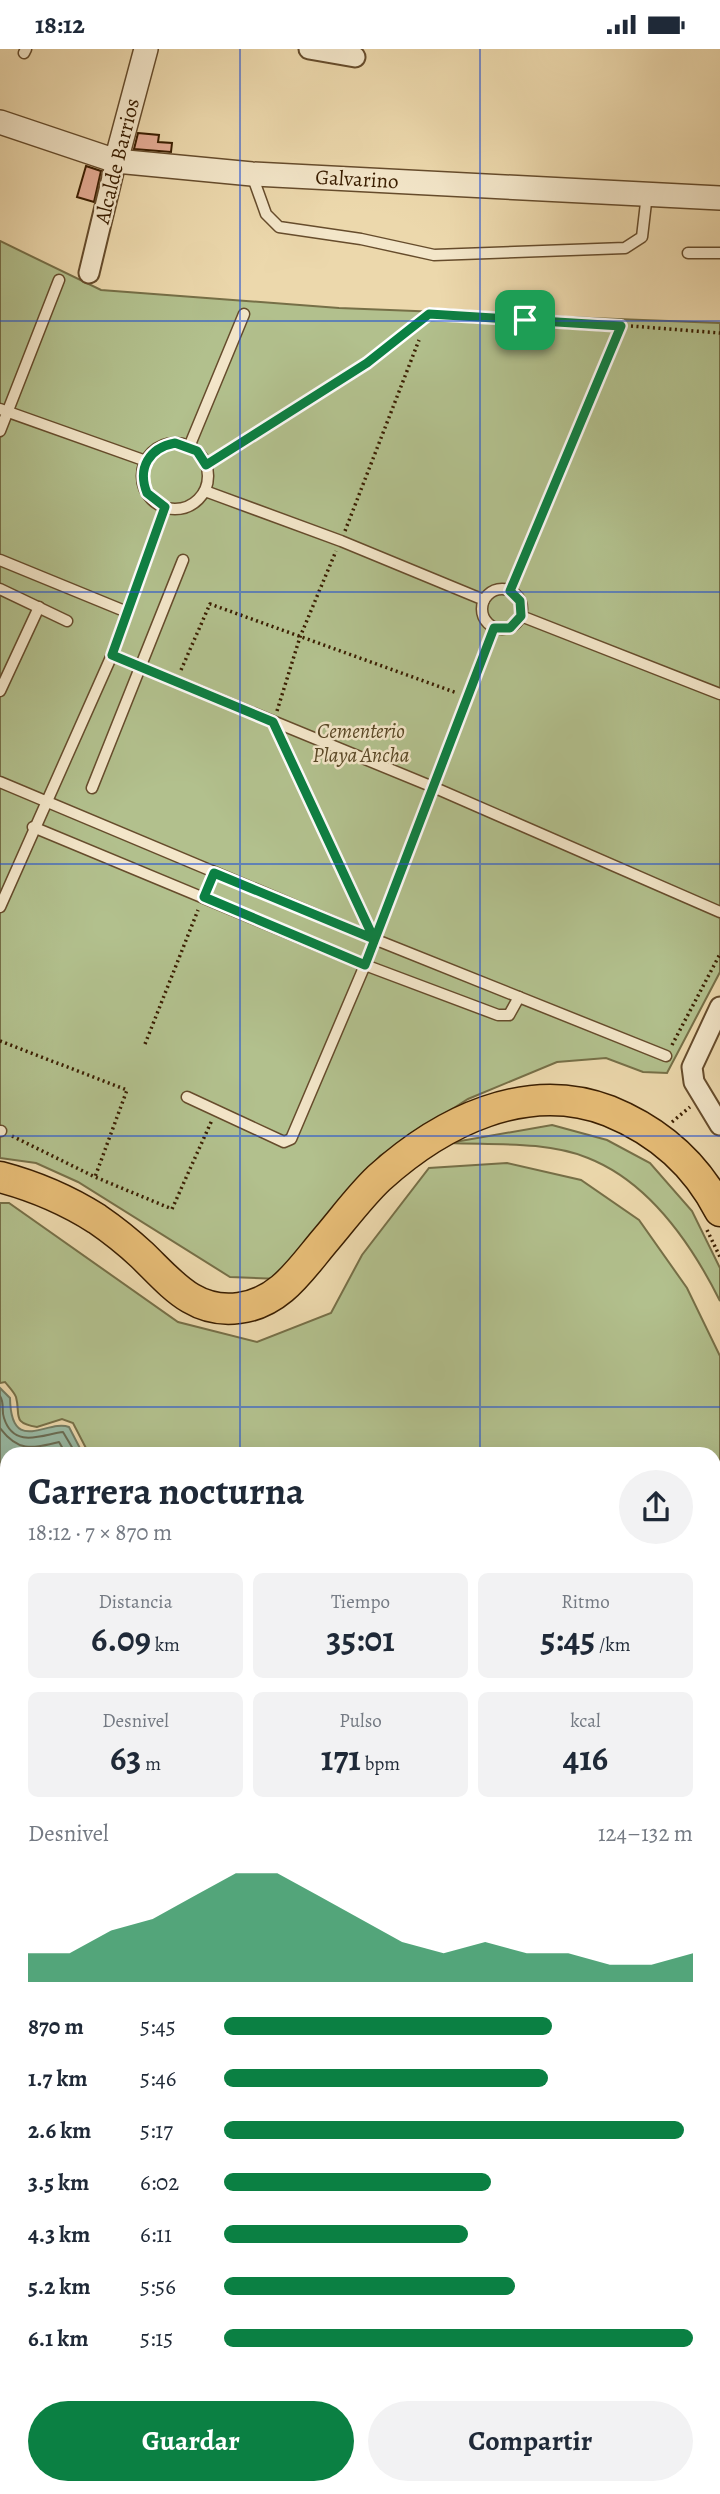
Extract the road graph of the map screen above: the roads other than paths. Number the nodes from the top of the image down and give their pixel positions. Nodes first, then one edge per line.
1 (146, 49) edge
2 (309, 49) edge
3 (355, 57) dead end
4 (0, 122) edge
5 (116, 161) junction
6 (252, 174) junction
7 (647, 194) junction
8 (720, 198) edge
9 (688, 253) dead end
10 (720, 253) edge
11 (89, 273) dead end
12 (59, 280) dead end
13 (244, 314) dead end
14 (4, 411) edge
15 (0, 431) edge
16 (189, 447) junction
17 (146, 461) junction
18 (206, 465) junction
19 (205, 491) junction
20 (165, 507) junction
21 (0, 560) edge
22 (183, 561) dead end
23 (0, 589) edge
24 (510, 591) junction
25 (484, 600) junction
26 (39, 607) junction
27 (127, 612) junction
28 (521, 616) junction
29 (66, 621) dead end
30 (494, 628) junction
31 (112, 655) junction
32 (142, 667) junction
33 (0, 691) edge
34 (720, 694) edge
35 (0, 782) edge
36 (433, 787) junction
37 (92, 788) dead end
38 (45, 800) junction
39 (33, 827) junction
40 (0, 907) edge
41 (720, 912) edge
42 (374, 939) junction
43 (365, 965) junction
44 (519, 997) junction
45 (720, 1007) edge
46 (666, 1056) road end
47 (187, 1097) dead end
48 (720, 1125) edge
49 (0, 1177) edge
50 (712, 1218) edge

1 - 5 street, Alcalde Barrios
2 - 3 street
4 - 5 street, Galvarino
5 - 6 street, Galvarino
5 - 11 street, Alcalde Barrios
6 - 7 street, Galvarino
6 - 7 lane
7 - 8 street, Galvarino
9 - 10 lane
12 - 14 lane
13 - 16 lane
14 - 15 lane
14 - 17 lane
16 - 17 lane
16 - 18 lane
17 - 20 lane
18 - 19 lane
18 - 24 lane
19 - 20 lane
19 - 25 lane
20 - 27 lane
21 - 27 lane
22 - 32 lane
23 - 26 lane
24 - 25 lane
24 - 28 lane
25 - 30 lane
26 - 29 lane
26 - 33 lane
27 - 31 lane
28 - 30 lane
28 - 34 lane
30 - 36 lane
31 - 32 lane
31 - 38 lane
32 - 36 lane
32 - 37 lane
35 - 38 lane
36 - 41 lane
36 - 42 lane
38 - 39 lane
38 - 42 lane
39 - 40 lane
39 - 43 lane
42 - 43 lane
42 - 44 lane
43 - 44 lane
43 - 47 lane
44 - 46 lane
45 - 48 street
49 - 50 main road

